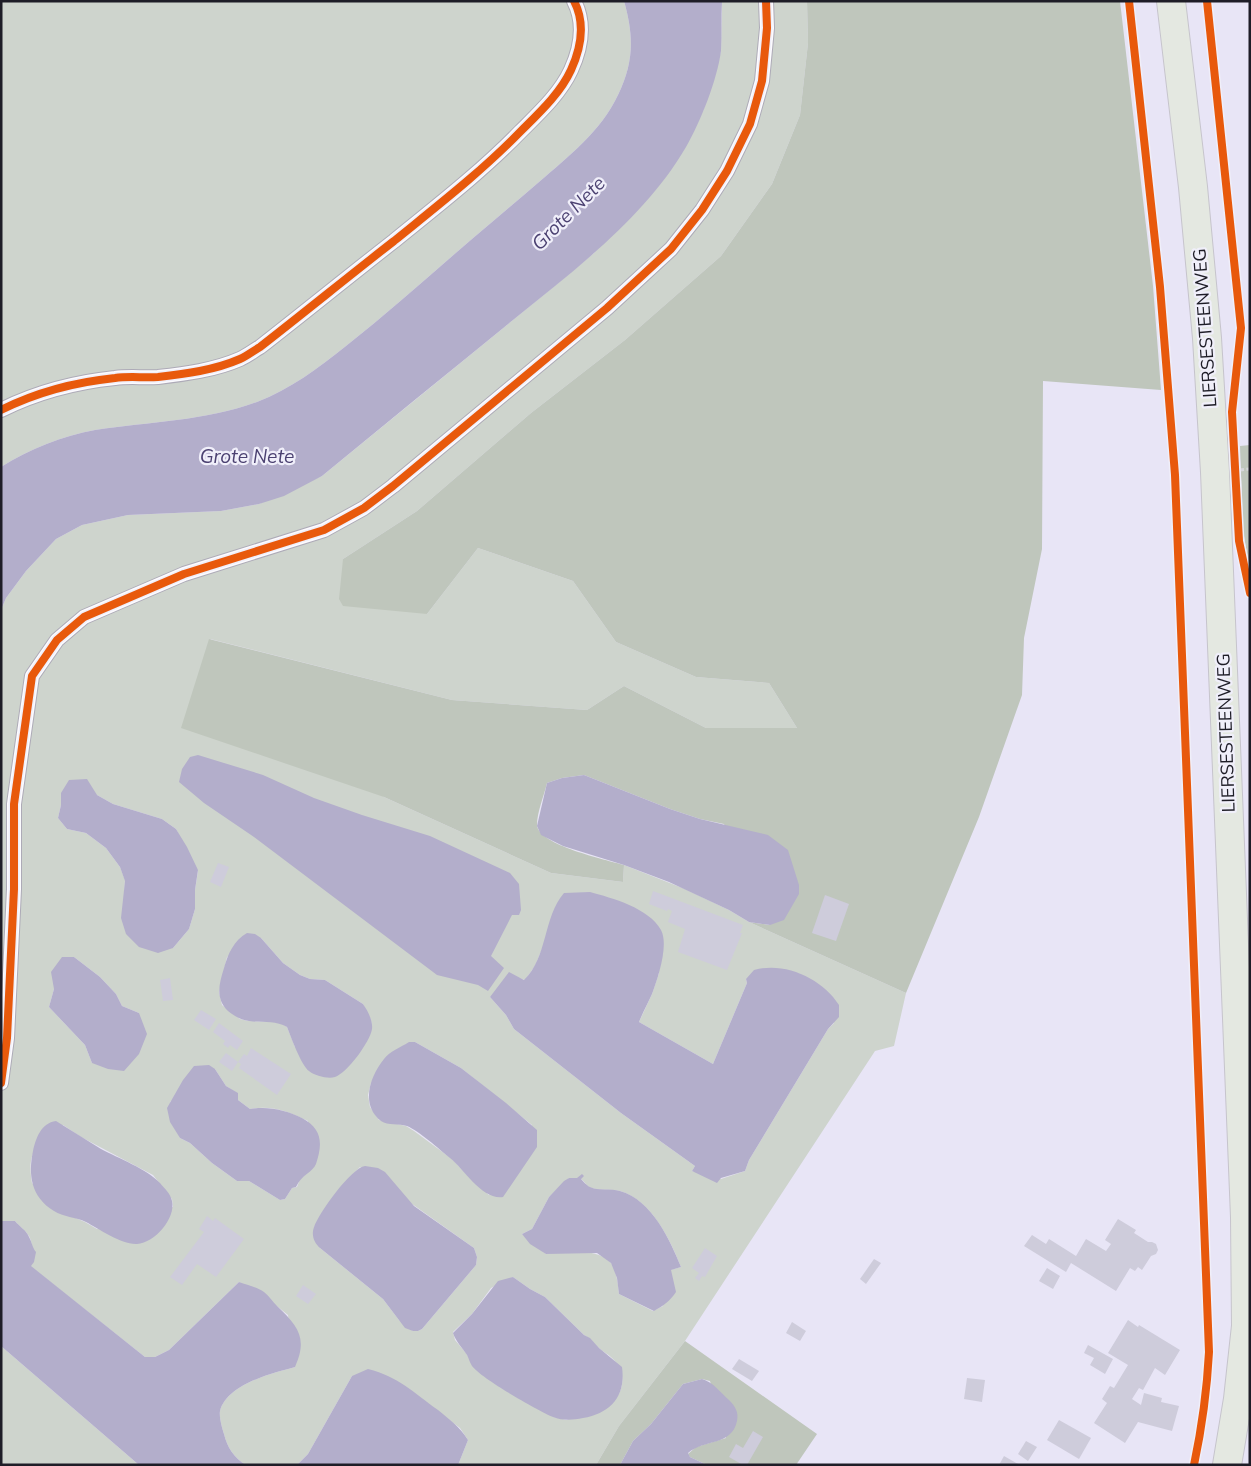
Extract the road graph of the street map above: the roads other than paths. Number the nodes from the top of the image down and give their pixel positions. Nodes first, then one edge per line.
1 (574, 1) edge
2 (766, 1) edge
3 (1171, 1) edge
4 (1, 410) edge
5 (1, 1082) edge
6 (1227, 1465) edge

1 - 4 lane
2 - 5 lane
3 - 6 main road, LIERSESTEENWEG

